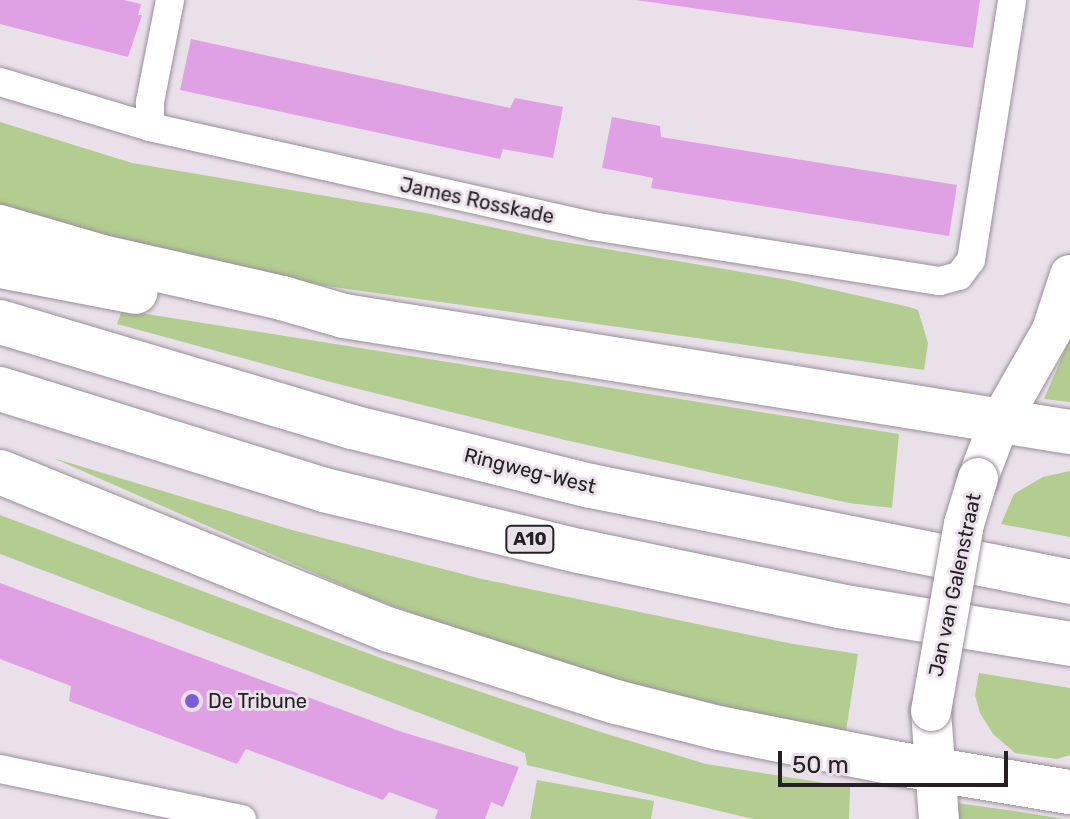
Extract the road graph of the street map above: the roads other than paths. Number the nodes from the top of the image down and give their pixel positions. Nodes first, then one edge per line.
1 (170, 0) edge
2 (1012, 0) edge
3 (0, 82) edge
4 (150, 127) junction
5 (0, 227) edge
6 (0, 266) edge
7 (1070, 275) edge
8 (344, 316) junction
9 (0, 322) edge
10 (0, 389) edge
11 (999, 423) junction
12 (1070, 432) edge
13 (5, 472) edge
14 (1070, 582) edge
15 (1070, 644) edge
16 (0, 769) edge
17 (936, 770) junction
18 (1070, 792) edge
19 (242, 819) edge
20 (939, 819) edge

1 - 4 street
2 - 4 street, James Rosskade
3 - 4 street, James Rosskade
5 - 8 highway
6 - 8 highway
7 - 11 main road, Jan van Galenstraat
8 - 11 highway
9 - 14 highway, Ringweg-West
10 - 15 highway, A10
11 - 12 highway
11 - 17 main road, Jan van Galenstraat, bridge
13 - 17 highway
16 - 19 street
17 - 18 highway
17 - 20 main road, Jan van Galenstraat

